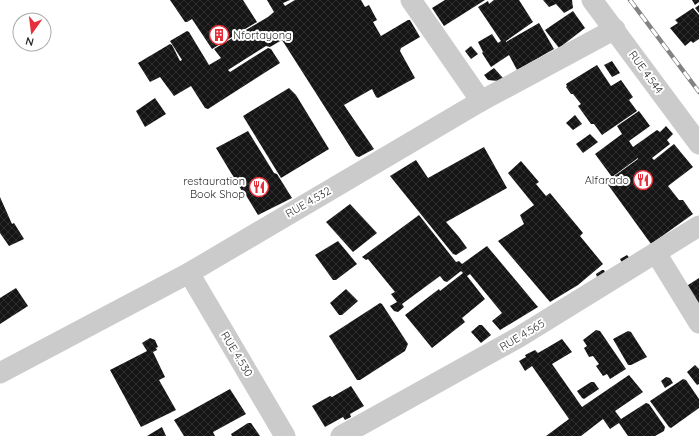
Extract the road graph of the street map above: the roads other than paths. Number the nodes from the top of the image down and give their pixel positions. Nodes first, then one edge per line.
1 (411, 0) edge
2 (592, 0) edge
3 (615, 29) junction
4 (481, 101) junction
5 (699, 144) edge
6 (699, 226) edge
7 (656, 252) junction
8 (189, 273) junction
9 (699, 323) edge
10 (0, 373) edge
11 (285, 436) edge
12 (341, 436) edge

1 - 4 street
2 - 3 street, RUE 4.544
3 - 4 street, RUE 4.532
3 - 5 street, RUE 4.544
4 - 8 street, RUE 4.532
6 - 7 street, RUE 4.565
7 - 9 street
7 - 12 street, RUE 4.565
8 - 10 street, RUE 4.532
8 - 11 street, RUE 4.530

